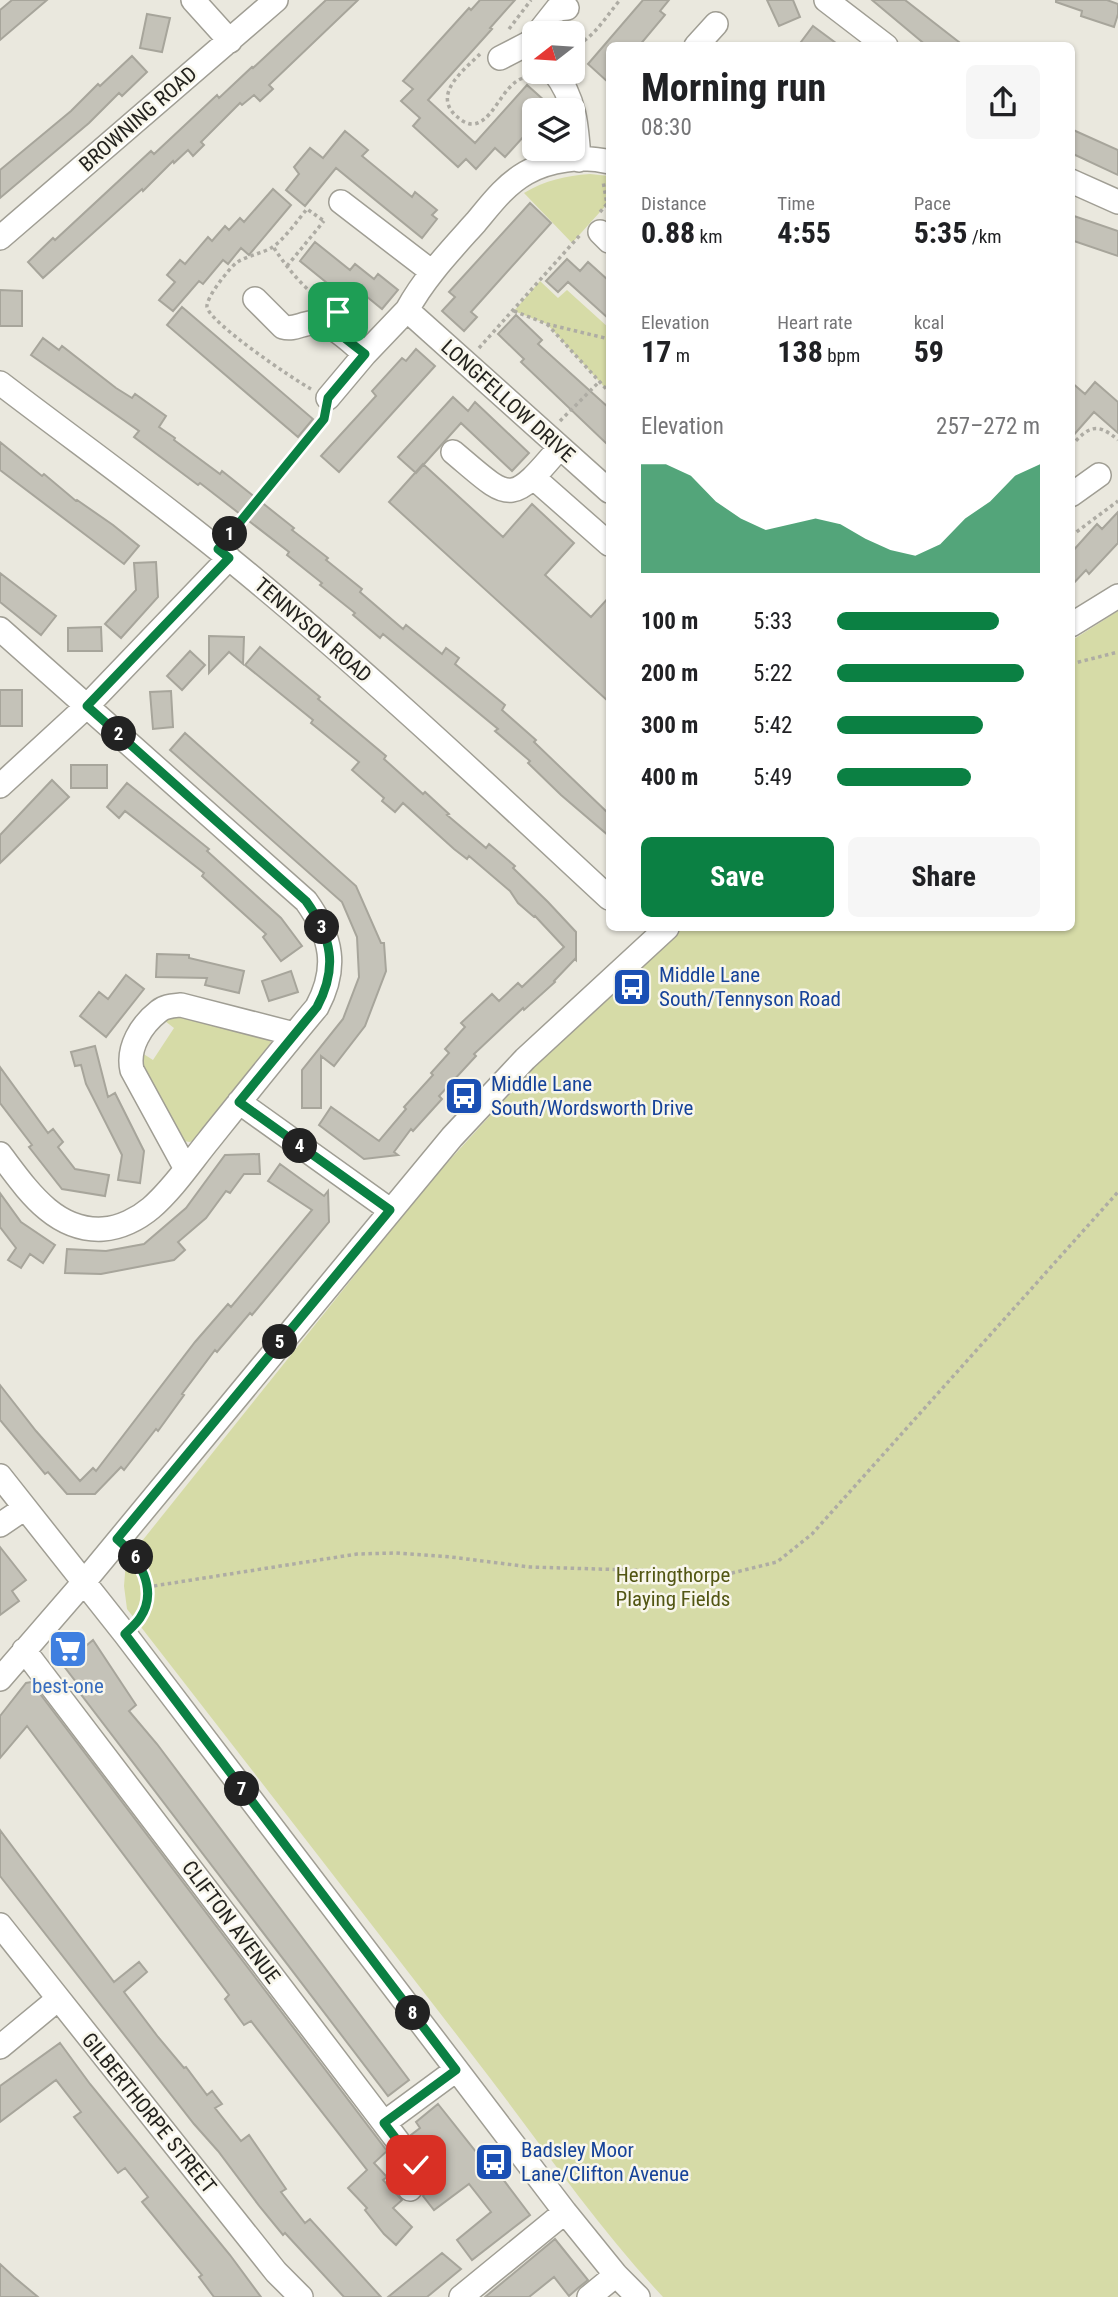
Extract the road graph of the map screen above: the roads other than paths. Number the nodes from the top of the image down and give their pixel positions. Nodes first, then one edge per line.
1 (193, 0) edge
2 (275, 0) edge
3 (826, 0) edge
4 (568, 8) dead end
5 (548, 21) edge
6 (716, 24) dead end
7 (230, 41) junction
8 (700, 42) edge
9 (881, 42) edge
10 (522, 47) edge
11 (500, 58) dead end
12 (585, 160) edge
13 (570, 161) edge
14 (606, 161) edge
15 (1075, 183) edge
16 (341, 202) road end
17 (1118, 202) edge
18 (0, 238) edge
19 (432, 272) junction
20 (255, 299) dead end
21 (407, 310) junction
22 (365, 354) junction
23 (0, 383) edge
24 (328, 398) road end
25 (553, 441) junction
26 (453, 452) dead end
27 (1099, 475) dead end
28 (534, 478) junction
29 (606, 488) edge
30 (1075, 492) edge
31 (606, 541) edge
32 (223, 553) junction
33 (1118, 596) edge
34 (1075, 623) edge
35 (0, 629) edge
36 (87, 706) junction
37 (0, 786) edge
38 (606, 895) edge
39 (653, 931) edge
40 (294, 1034) junction
41 (239, 1102) junction
42 (0, 1154) edge
43 (186, 1169) junction
44 (390, 1210) junction
45 (0, 1476) edge
46 (26, 1508) junction
47 (0, 1525) edge
48 (84, 1582) junction
49 (24, 1650) junction
50 (0, 1679) edge
51 (0, 1925) edge
52 (58, 1999) junction
53 (0, 2047) edge
54 (456, 2070) junction
55 (384, 2123) junction
56 (410, 2189) dead end
57 (565, 2212) junction
58 (616, 2275) junction
59 (301, 2297) edge
60 (460, 2297) edge
61 (589, 2297) edge
62 (638, 2297) edge

1 - 7 street
2 - 7 street, BROWNING ROAD
3 - 9 street
4 - 5 street
6 - 8 street
7 - 18 street, BROWNING ROAD
10 - 11 street
12 - 14 street
13 - 19 street
15 - 17 street
16 - 19 street
19 - 21 street
20 - 22 street
21 - 22 street
21 - 25 street, LONGFELLOW DRIVE
22 - 24 street
23 - 32 street, TENNYSON ROAD
25 - 28 street
25 - 29 street, LONGFELLOW DRIVE
26 - 28 street
27 - 30 street
28 - 31 street
32 - 36 street
32 - 38 street, TENNYSON ROAD
33 - 34 street
35 - 36 street
36 - 37 street
36 - 40 street
39 - 44 street
40 - 41 street
40 - 43 street
41 - 43 street
41 - 44 street
42 - 43 street
44 - 48 street
45 - 46 street
46 - 47 street
46 - 48 street
48 - 49 street
48 - 54 street
49 - 50 street
49 - 55 street, CLIFTON AVENUE
51 - 52 street, GILBERTHORPE STREET
52 - 53 street
52 - 59 street, GILBERTHORPE STREET
54 - 55 street
54 - 57 street
55 - 56 street, CLIFTON AVENUE
57 - 58 street
57 - 60 street
58 - 61 street
58 - 62 street

